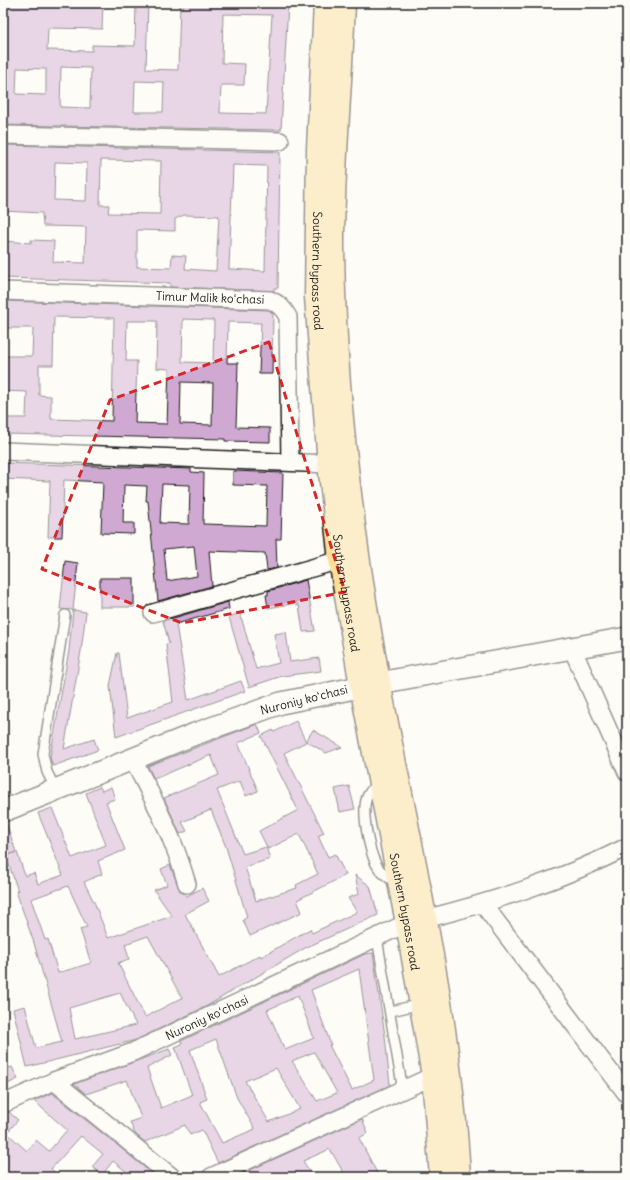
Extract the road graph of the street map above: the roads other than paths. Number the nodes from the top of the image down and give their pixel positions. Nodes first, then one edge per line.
1 (324, 3) edge
2 (344, 3) edge
3 (3, 135) edge
4 (280, 141) dead end
5 (3, 291) edge
6 (3, 451) edge
7 (290, 462) junction
8 (329, 464) junction
9 (340, 560) junction
10 (153, 613) dead end
11 (65, 615) dead end
12 (627, 638) edge
13 (572, 648) junction
14 (370, 684) junction
15 (133, 760) junction
16 (627, 772) edge
17 (56, 790) junction
18 (3, 811) edge
19 (627, 847) edge
20 (187, 884) dead end
21 (483, 904) junction
22 (416, 921) junction
23 (377, 938) junction
24 (421, 1004) junction
25 (391, 1011) junction
26 (433, 1076) junction
27 (54, 1081) junction
28 (403, 1091) junction
29 (627, 1094) edge
30 (3, 1104) edge
31 (172, 1177) edge
32 (211, 1177) edge
33 (441, 1177) edge
34 (459, 1177) edge

1 - 8 highway, Southern bypass road
2 - 14 highway, Southern bypass road
3 - 4 street
5 - 7 street, Timur Malik koʻchasi
6 - 7 street
7 - 8 street
8 - 9 highway, Southern bypass road
9 - 10 street
9 - 14 highway, Southern bypass road
11 - 17 lane
12 - 13 street, Nuroniy koʻchasi
13 - 14 street, Nuroniy koʻchasi
13 - 16 street
14 - 15 street, Nuroniy koʻchasi
14 - 22 highway, Southern bypass road
14 - 22 highway, Southern bypass road
15 - 17 street, Nuroniy koʻchasi
15 - 20 street
17 - 18 street, Nuroniy koʻchasi
19 - 21 street, Nuroniy koʻchasi
21 - 22 street, Nuroniy koʻchasi
21 - 29 street
22 - 23 street, Nuroniy koʻchasi
22 - 24 highway, Southern bypass road
22 - 34 highway, Southern bypass road
23 - 25 lane
23 - 27 street, Nuroniy koʻchasi
24 - 25 lane
24 - 26 highway, Southern bypass road
25 - 28 lane
26 - 28 street
26 - 33 highway, Southern bypass road
27 - 30 street, Nuroniy koʻchasi
27 - 31 street
28 - 32 street

